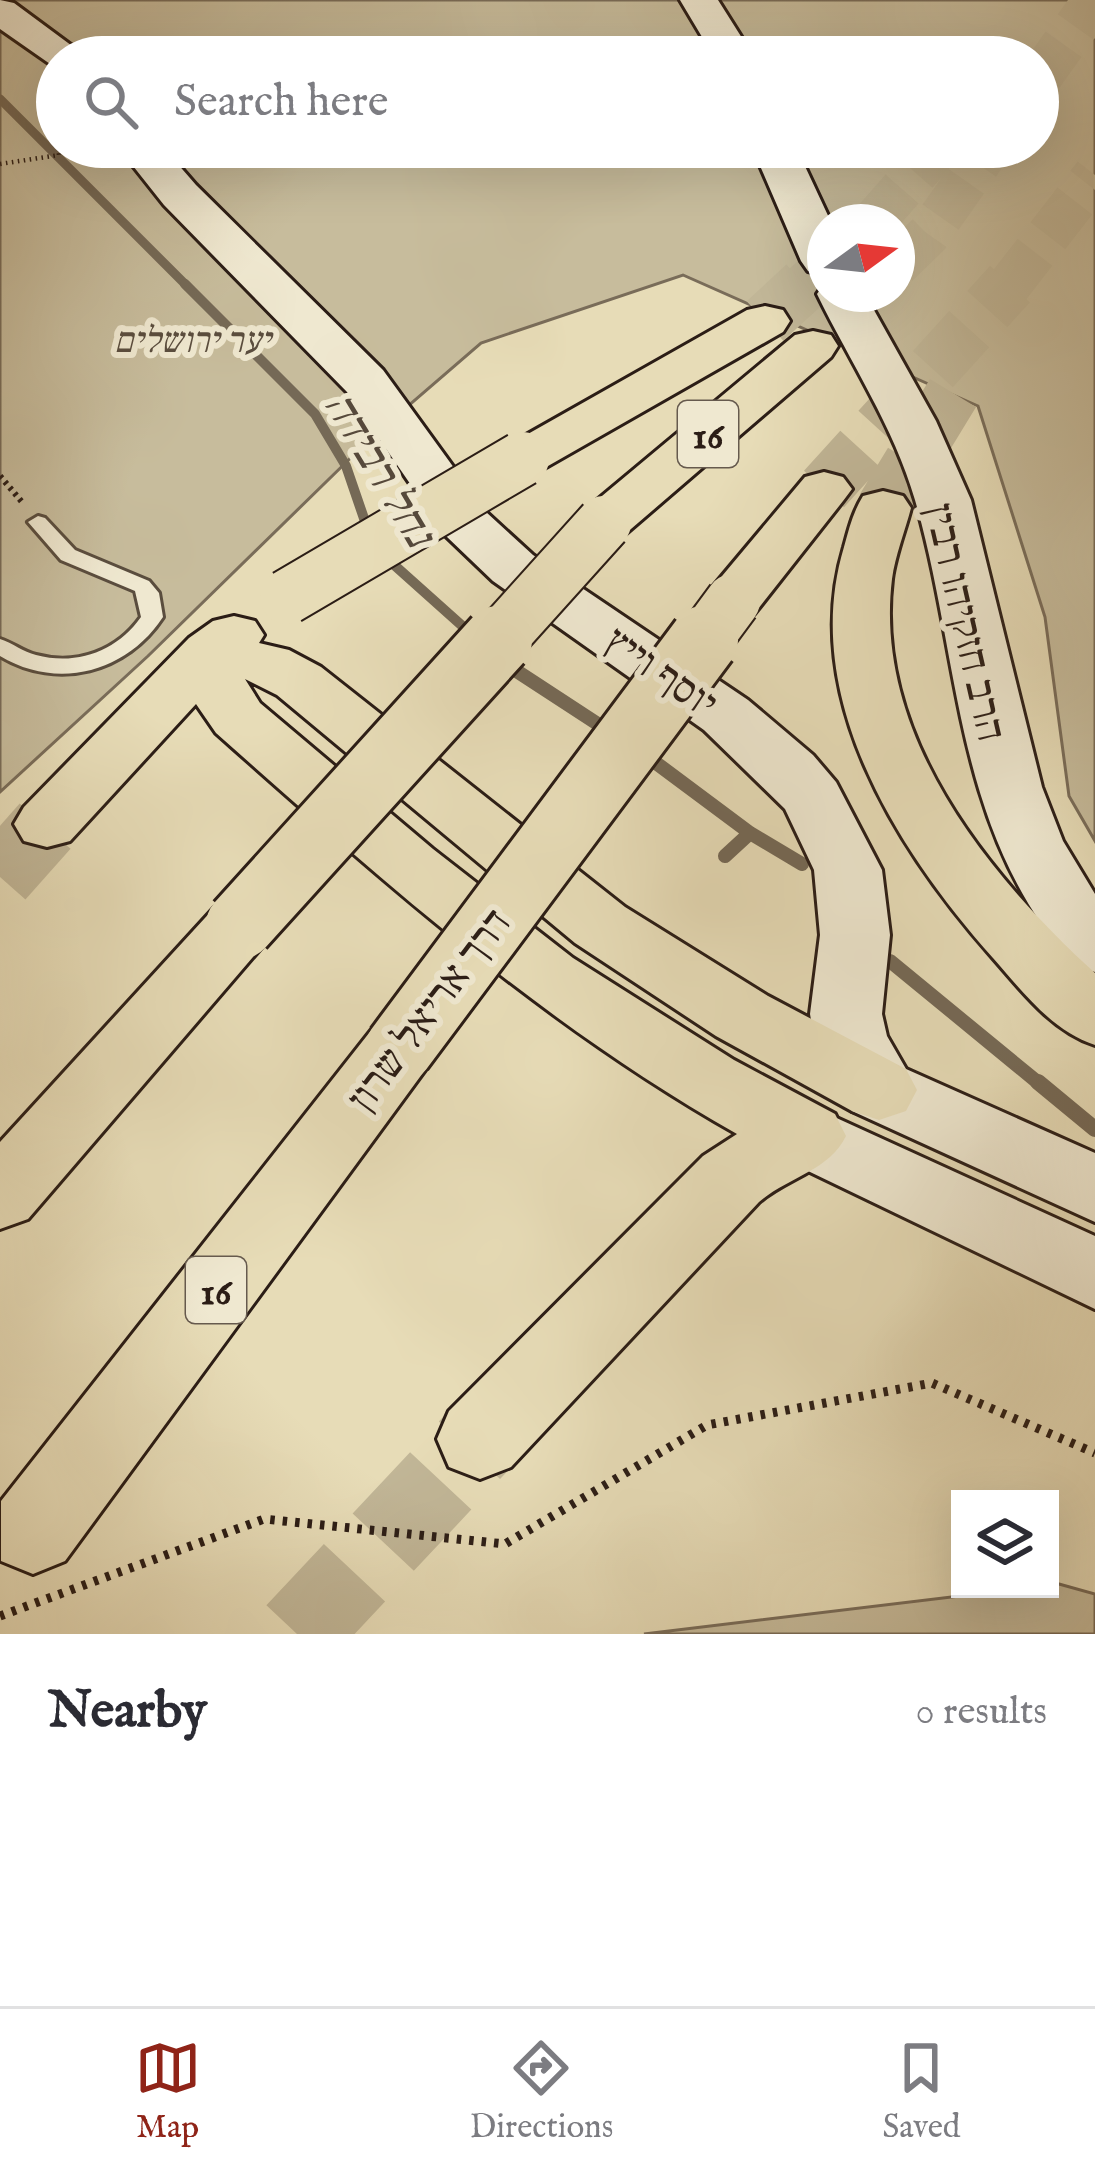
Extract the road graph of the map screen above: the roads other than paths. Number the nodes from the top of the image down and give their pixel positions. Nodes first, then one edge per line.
1 (699, 0) edge
2 (0, 10) edge
3 (38, 36) edge
4 (721, 36) edge
5 (158, 168) edge
6 (783, 168) edge
7 (807, 221) edge
8 (850, 312) edge
9 (765, 321) tunnel mouth
10 (813, 346) tunnel mouth
11 (38, 522) dead end
12 (0, 646) edge
13 (210, 652) junction
14 (47, 824) tunnel mouth
15 (1095, 946) edge
16 (1095, 1017) edge
17 (879, 1090) junction
18 (808, 1136) junction
19 (1095, 1190) edge
20 (0, 1196) edge
21 (1095, 1274) edge
22 (480, 1439) tunnel mouth
23 (33, 1531) dead end

1 - 4 main road
2 - 3 main road
5 - 17 main road, יוסף וייץ
6 - 7 main road
8 - 15 main road, הרב חזקיהו רבין
9 - 13 highway, bridge
10 - 20 highway, 16, bridge
11 - 12 lane
13 - 14 highway
13 - 17 highway
13 - 18 highway
16 - 23 highway, דרך אריאל שרון / 16, bridge
17 - 19 main road
18 - 21 main road
18 - 22 highway

